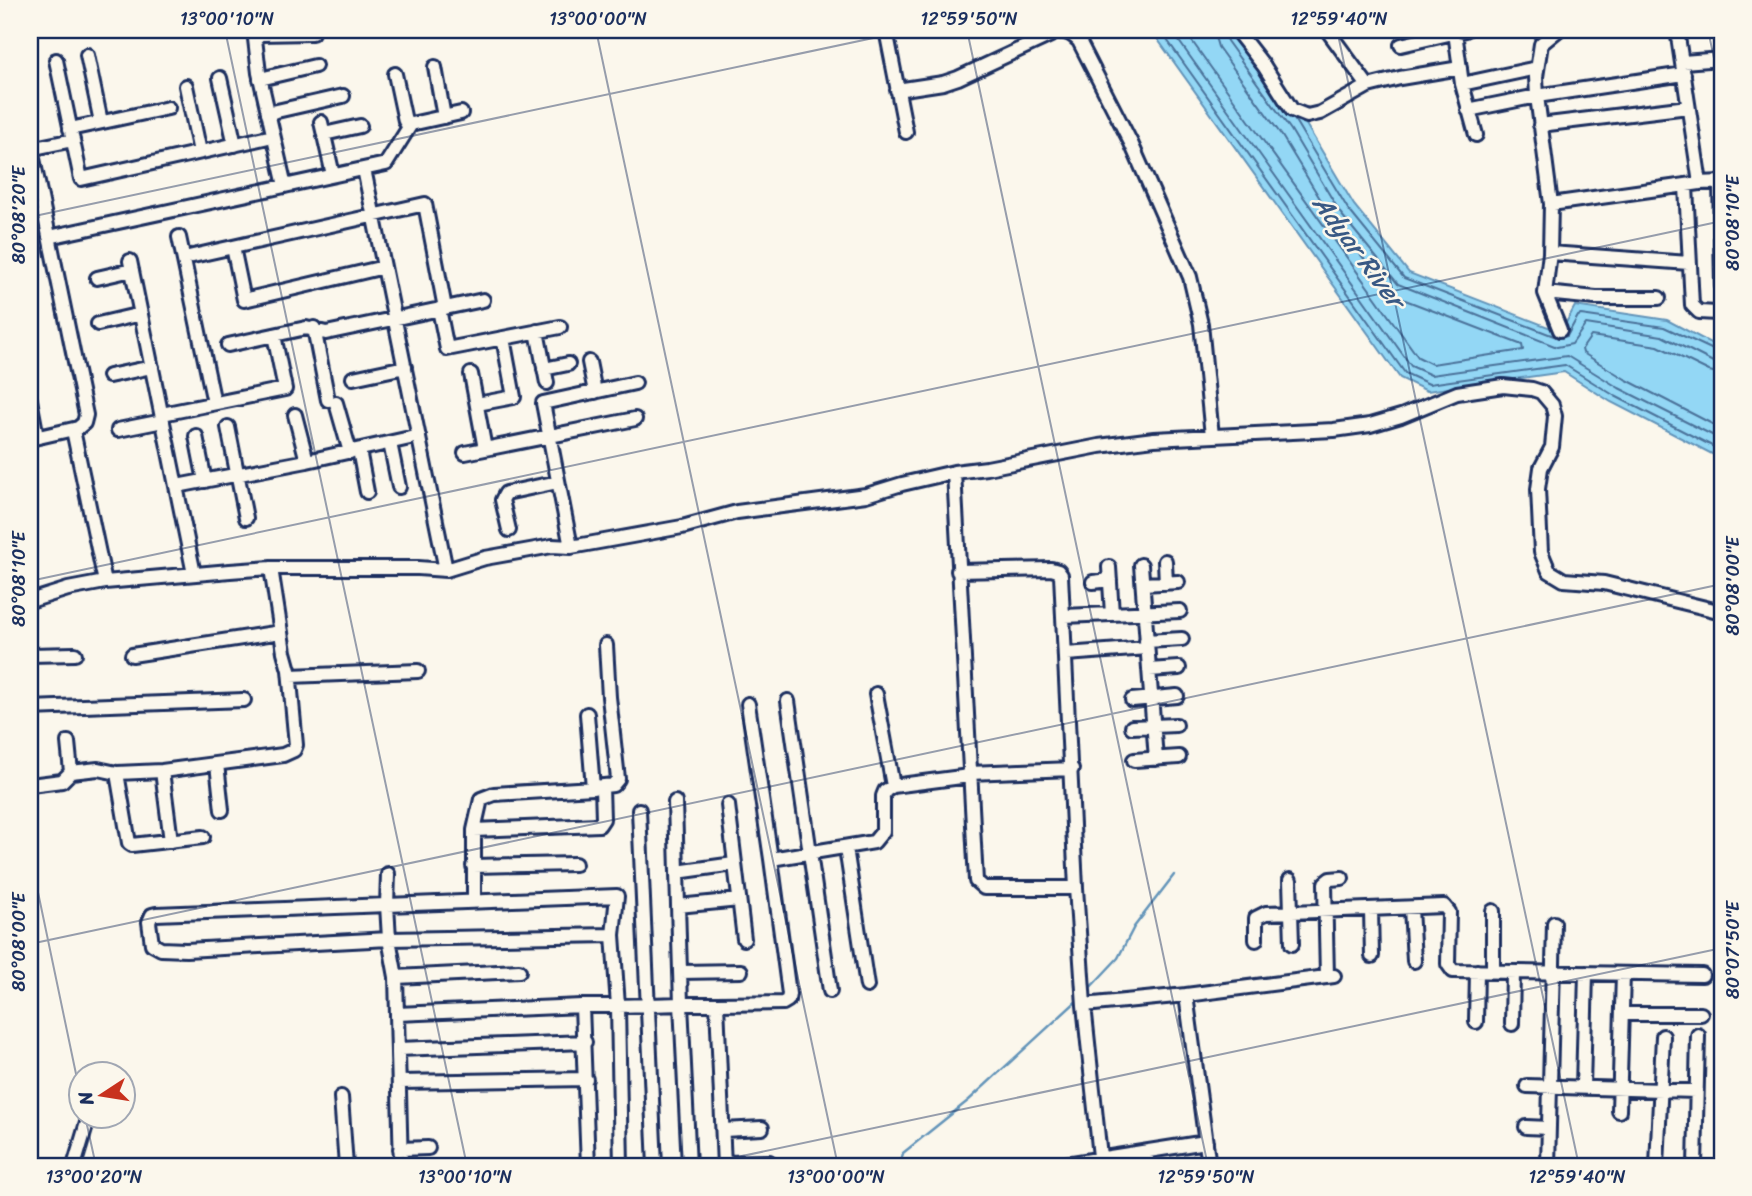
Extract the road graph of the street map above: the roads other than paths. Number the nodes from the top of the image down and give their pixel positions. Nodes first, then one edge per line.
1 (886, 30) edge
2 (1236, 30) edge
3 (1327, 30) edge
4 (1558, 30) edge
5 (1677, 30) edge
6 (1461, 31) edge
7 (312, 33) dead end
8 (1542, 34) edge
9 (1401, 45) dead end
10 (87, 54) dead end
11 (1722, 59) edge
12 (56, 60) dead end
13 (315, 65) dead end
14 (435, 66) dead end
15 (1460, 68) junction
16 (1537, 68) junction
17 (1684, 68) junction
18 (395, 74) dead end
19 (220, 78) dead end
20 (260, 79) junction
21 (1462, 84) junction
22 (186, 86) dead end
23 (1368, 86) junction
24 (897, 90) junction
25 (343, 96) dead end
26 (1537, 96) junction
27 (168, 107) dead end
28 (1688, 107) junction
29 (1468, 110) junction
30 (268, 113) junction
31 (461, 113) dead end
32 (444, 117) junction
33 (101, 122) junction
34 (1540, 125) junction
35 (360, 126) dead end
36 (405, 132) junction
37 (906, 132) dead end
38 (71, 134) junction
39 (1476, 135) dead end
40 (273, 136) junction
41 (235, 145) junction
42 (30, 147) edge
43 (200, 152) junction
44 (364, 169) junction
45 (333, 175) junction
46 (1721, 182) edge
47 (1700, 183) junction
48 (285, 186) junction
49 (1686, 186) junction
50 (1551, 204) junction
51 (374, 215) junction
52 (49, 237) junction
53 (179, 237) dead end
54 (233, 247) junction
55 (1550, 253) junction
56 (184, 258) junction
57 (1689, 263) junction
58 (384, 268) junction
59 (97, 278) dead end
60 (1722, 286) edge
61 (1545, 293) junction
62 (1659, 298) dead end
63 (482, 300) dead end
64 (442, 308) junction
65 (1722, 309) edge
66 (141, 314) junction
67 (395, 318) junction
68 (98, 324) dead end
69 (560, 327) dead end
70 (314, 328) junction
71 (1560, 330) dead end
72 (537, 331) junction
73 (274, 335) junction
74 (503, 338) junction
75 (228, 345) dead end
76 (589, 362) dead end
77 (568, 364) dead end
78 (152, 367) junction
79 (405, 368) junction
80 (544, 369) junction
81 (471, 374) dead end
82 (108, 376) dead end
83 (354, 378) dead end
84 (547, 383) dead end
85 (635, 383) dead end
86 (595, 391) junction
87 (30, 400) edge
88 (214, 403) junction
89 (477, 404) junction
90 (295, 415) dead end
91 (162, 417) junction
92 (635, 419) dead end
93 (228, 427) dead end
94 (73, 430) junction
95 (118, 430) dead end
96 (196, 436) dead end
97 (419, 436) junction
98 (549, 436) junction
99 (1212, 436) junction
100 (34, 438) edge
101 (390, 443) junction
102 (485, 449) junction
103 (354, 451) junction
104 (465, 453) dead end
105 (307, 461) junction
106 (954, 472) junction
107 (237, 475) junction
108 (205, 481) junction
109 (558, 482) junction
110 (177, 486) junction
111 (399, 487) dead end
112 (368, 492) dead end
113 (246, 518) dead end
114 (509, 530) dead end
115 (571, 547) junction
116 (1165, 561) dead end
117 (1142, 565) dead end
118 (271, 568) junction
119 (446, 570) junction
120 (958, 571) junction
121 (194, 575) junction
122 (105, 582) junction
123 (1093, 582) dead end
124 (1143, 584) junction
125 (30, 601) edge
126 (1180, 611) dead end
127 (1144, 612) junction
128 (1722, 612) edge
129 (1112, 614) junction
130 (1064, 616) junction
131 (281, 632) junction
132 (1182, 639) dead end
133 (606, 645) dead end
134 (1146, 645) junction
135 (75, 654) dead end
136 (1066, 654) junction
137 (30, 655) edge
138 (132, 656) dead end
139 (1180, 668) dead end
140 (1149, 670) junction
141 (418, 671) dead end
142 (290, 676) junction
143 (876, 694) dead end
144 (1177, 696) dead end
145 (1151, 699) junction
146 (244, 700) dead end
147 (1132, 700) dead end
148 (788, 701) dead end
149 (748, 704) dead end
150 (30, 708) edge
151 (587, 715) dead end
152 (1176, 725) dead end
153 (1132, 727) dead end
154 (1153, 727) junction
155 (68, 743) dead end
156 (1179, 757) dead end
157 (1156, 758) junction
158 (1134, 760) dead end
159 (217, 764) junction
160 (1072, 769) junction
161 (162, 771) junction
162 (71, 772) junction
163 (117, 773) junction
164 (969, 774) junction
165 (30, 785) edge
166 (893, 786) junction
167 (597, 787) junction
168 (675, 802) dead end
169 (728, 805) dead end
170 (222, 810) dead end
171 (639, 810) dead end
172 (474, 830) junction
173 (203, 837) dead end
174 (171, 841) junction
175 (846, 848) junction
176 (810, 853) junction
177 (771, 859) junction
178 (575, 864) dead end
179 (734, 864) junction
180 (473, 866) junction
181 (677, 872) junction
182 (388, 874) dead end
183 (1342, 878) dead end
184 (1290, 880) dead end
185 (1076, 888) junction
186 (739, 900) junction
187 (474, 902) junction
188 (387, 905) junction
189 (678, 906) junction
190 (1411, 908) junction
191 (1371, 910) junction
192 (1325, 911) junction
193 (1493, 911) dead end
194 (1291, 912) junction
195 (1554, 923) dead end
196 (613, 935) junction
197 (389, 939) junction
198 (744, 939) dead end
199 (1256, 940) dead end
200 (1292, 944) dead end
201 (1372, 956) dead end
202 (1414, 961) dead end
203 (519, 971) dead end
204 (741, 971) dead end
205 (1477, 971) junction
206 (1493, 971) junction
207 (680, 972) junction
208 (1526, 972) junction
209 (1554, 973) junction
210 (1586, 973) junction
211 (1623, 974) junction
212 (1702, 975) dead end
213 (396, 976) junction
214 (867, 986) dead end
215 (830, 991) dead end
216 (1186, 995) junction
217 (648, 1004) junction
218 (681, 1004) junction
219 (717, 1004) junction
220 (1084, 1005) junction
221 (582, 1006) junction
222 (618, 1006) junction
223 (397, 1014) junction
224 (1622, 1014) junction
225 (1701, 1014) dead end
226 (1476, 1022) dead end
227 (1512, 1024) dead end
228 (1699, 1035) dead end
229 (1663, 1036) dead end
230 (585, 1042) junction
231 (398, 1049) junction
232 (586, 1079) junction
233 (399, 1082) junction
234 (1527, 1086) dead end
235 (1550, 1086) junction
236 (1583, 1087) junction
237 (1619, 1088) junction
238 (1660, 1090) junction
239 (1696, 1091) junction
240 (341, 1097) dead end
241 (1619, 1111) dead end
242 (762, 1128) dead end
243 (1526, 1128) dead end
244 (1549, 1128) junction
245 (85, 1130) edge
246 (723, 1130) junction
247 (1206, 1142) junction
248 (428, 1148) dead end
249 (400, 1149) junction
250 (1146, 1152) junction
251 (1100, 1163) edge
252 (724, 1165) edge
253 (74, 1166) edge
254 (345, 1166) edge
255 (401, 1166) edge
256 (588, 1166) edge
257 (621, 1166) edge
258 (655, 1166) edge
259 (689, 1166) edge
260 (771, 1166) edge
261 (1054, 1166) edge
262 (1148, 1166) edge
263 (1209, 1166) edge
264 (1548, 1166) edge
265 (1657, 1166) edge
266 (1695, 1166) edge

1 - 24 street
2 - 23 street
3 - 23 street
4 - 8 street
5 - 17 street
6 - 9 street
6 - 15 street
7 - 20 street
8 - 16 street
10 - 33 street
11 - 17 street
12 - 38 street
13 - 20 street
14 - 32 street
15 - 21 street
15 - 23 street
16 - 21 street
16 - 26 street
17 - 26 street
17 - 28 street
18 - 36 street
19 - 41 street
20 - 30 street
21 - 29 street
22 - 43 street
24 - 37 street
24 - 99 street
25 - 30 street
26 - 29 street
26 - 34 street
27 - 33 street
28 - 34 street
28 - 47 street
29 - 39 street
30 - 40 street
31 - 32 street
32 - 36 street
33 - 38 street
34 - 50 street
35 - 45 street
36 - 44 street
38 - 42 street
38 - 43 street
40 - 41 street
40 - 48 street
41 - 43 street
42 - 52 street
44 - 45 street
44 - 51 street
45 - 48 street
46 - 47 street
46 - 60 street
47 - 49 street
48 - 52 street
49 - 50 street
49 - 57 street
50 - 55 street
51 - 54 street
51 - 58 street
51 - 64 street
52 - 94 street
53 - 56 street
54 - 56 street
54 - 58 street
55 - 57 street
55 - 61 street
56 - 88 street
57 - 65 street
58 - 67 street
59 - 66 street
61 - 62 street
61 - 71 street
63 - 64 street
64 - 67 street
64 - 74 street
66 - 68 street
66 - 78 street
67 - 70 street
67 - 79 street
69 - 72 street
70 - 73 street
70 - 103 street
72 - 74 street
72 - 80 street
73 - 75 street
73 - 88 street
74 - 89 street
76 - 86 street
77 - 80 street
78 - 82 street
78 - 91 street
79 - 83 street
79 - 97 street
80 - 84 street
81 - 89 street
85 - 86 street
86 - 98 street
87 - 100 street
88 - 91 street
89 - 102 street
90 - 105 street
91 - 95 street
91 - 110 street
92 - 98 street
93 - 107 street
94 - 100 street
94 - 122 street
96 - 108 street
97 - 101 street
97 - 119 street
98 - 102 street
98 - 109 street
99 - 106 street
99 - 128 street
101 - 103 street
101 - 111 street
102 - 104 street
103 - 105 street
103 - 112 street
105 - 107 street
106 - 115 street
106 - 120 street
107 - 108 street
107 - 113 street
108 - 110 street
109 - 114 street
109 - 115 street
110 - 121 street
115 - 119 street
116 - 124 street
117 - 124 street
118 - 119 street
118 - 121 street
118 - 131 street
120 - 130 street
120 - 164 street
121 - 122 street
122 - 125 street
123 - 129 street
124 - 127 street
126 - 127 street
127 - 129 street
127 - 134 street
129 - 130 street
130 - 136 street
131 - 138 street
131 - 142 street
132 - 134 street
133 - 167 street
134 - 136 street
134 - 140 street
135 - 137 street
136 - 160 street
139 - 140 street
140 - 145 street
141 - 142 street
142 - 159 street
143 - 166 street
144 - 145 street
145 - 147 street
145 - 154 street
146 - 150 street
148 - 176 street
149 - 177 street
151 - 167 street
152 - 154 street
153 - 154 street
154 - 157 street
155 - 162 street
156 - 157 street
157 - 158 street
159 - 161 street
159 - 170 street
160 - 164 street
160 - 185 street
161 - 163 street
161 - 174 street
162 - 163 street
162 - 165 street
163 - 174 street
164 - 166 street
164 - 185 street
166 - 175 street
167 - 172 street
167 - 172 street
168 - 181 street
169 - 179 street
171 - 217 street
172 - 180 street
173 - 174 street
175 - 176 street
175 - 214 street
176 - 177 street
176 - 215 street
177 - 219 street
178 - 180 street
179 - 181 street
179 - 186 street
180 - 187 street
181 - 189 street
182 - 188 street
183 - 192 street
184 - 194 street
185 - 220 street
186 - 189 street
186 - 198 street
187 - 188 street
187 - 196 street
188 - 197 street
188 - 197 street
189 - 207 street
190 - 191 street
190 - 202 street
190 - 205 street
191 - 192 street
191 - 201 street
192 - 194 street
192 - 216 street
193 - 206 street
194 - 199 street
194 - 200 street
195 - 209 street
196 - 197 street
196 - 222 street
197 - 213 street
203 - 213 street
204 - 207 street
205 - 206 street
205 - 226 street
206 - 208 street
207 - 218 street
208 - 209 street
208 - 227 street
209 - 210 street
209 - 235 street
210 - 211 street
210 - 236 street
211 - 212 street
211 - 224 street
213 - 223 street
216 - 220 street
216 - 247 street
217 - 218 street
217 - 222 street
217 - 258 street
218 - 219 street
218 - 259 street
219 - 246 street
220 - 251 street
221 - 222 street
221 - 223 street
221 - 230 street
222 - 257 street
223 - 231 street
224 - 225 street
224 - 237 street
228 - 239 street
229 - 238 street
230 - 231 street
230 - 232 street
231 - 233 street
232 - 233 street
232 - 256 street
233 - 249 street
234 - 235 street
235 - 236 street
235 - 244 street
236 - 237 street
237 - 238 street
237 - 241 street
238 - 239 street
238 - 265 street
239 - 266 street
240 - 254 street
242 - 246 street
243 - 244 street
244 - 264 street
245 - 253 street
246 - 252 street
247 - 250 street
247 - 263 street
248 - 249 street
249 - 255 street
250 - 251 street
250 - 262 street
251 - 261 street
252 - 260 street

